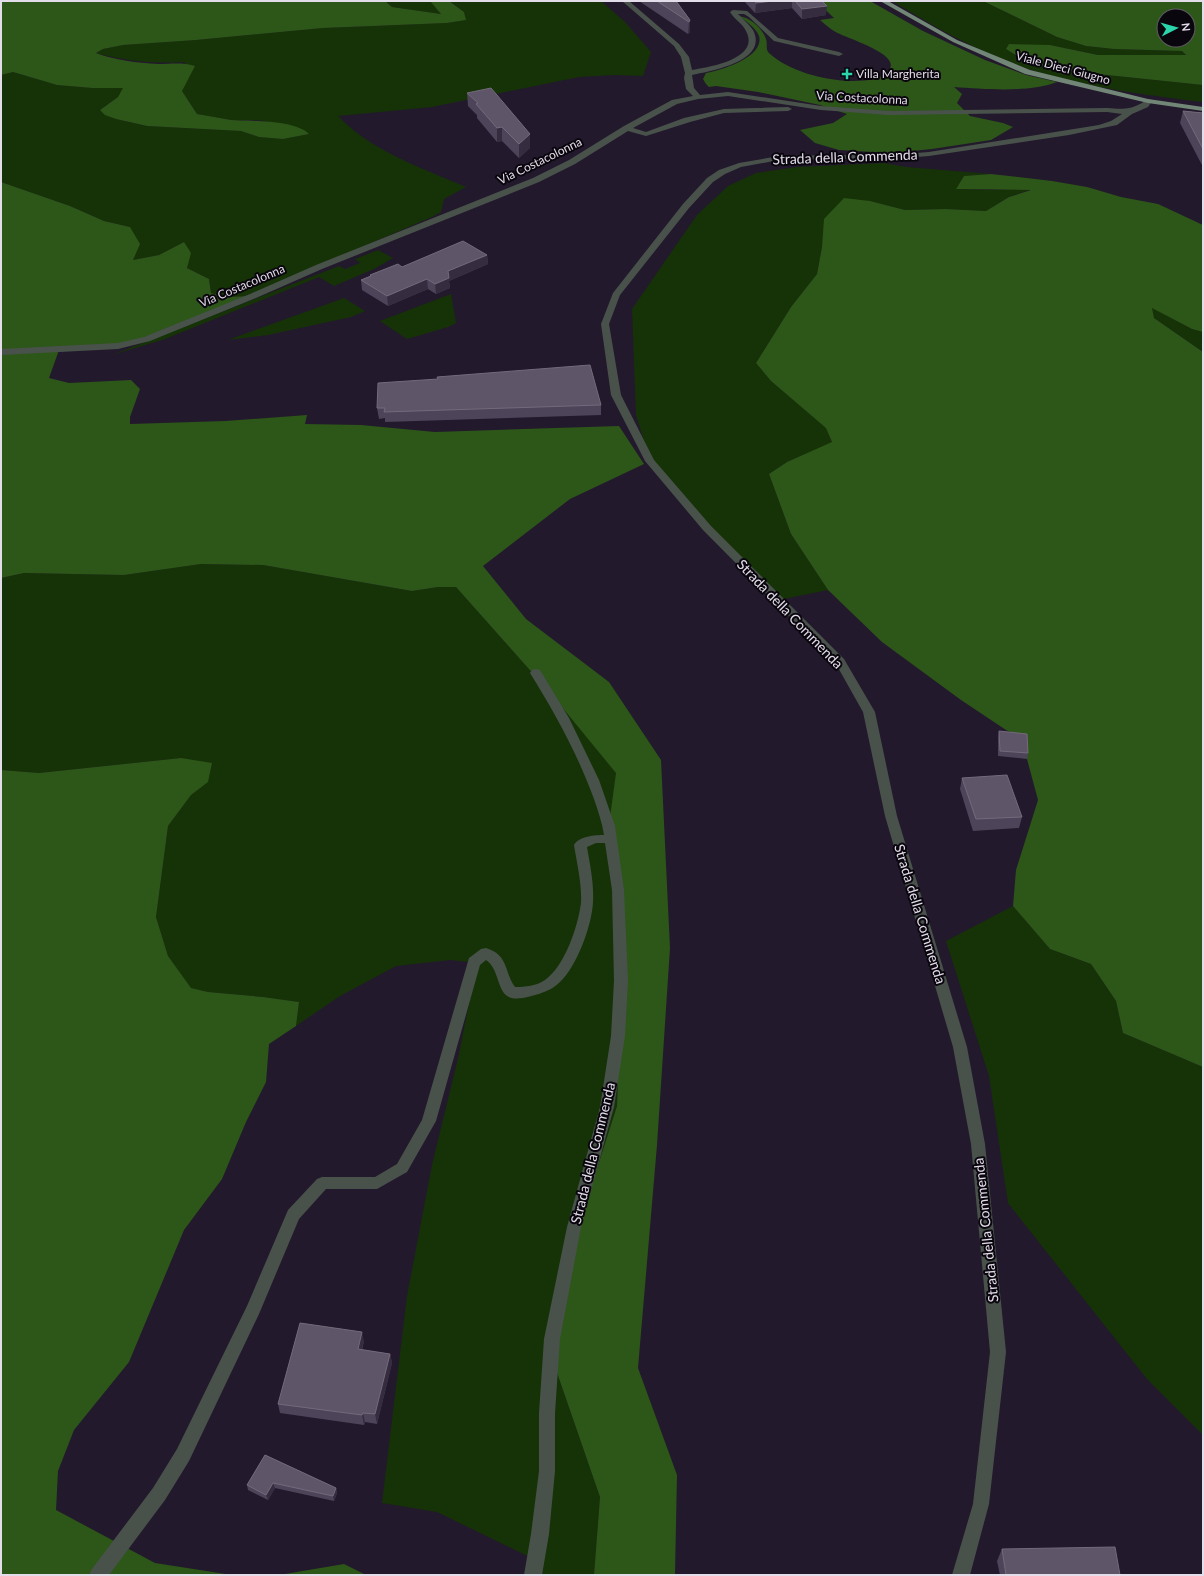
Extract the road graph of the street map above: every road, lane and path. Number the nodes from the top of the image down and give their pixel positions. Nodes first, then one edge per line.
1 (625, 1) edge
2 (883, 1) edge
3 (839, 54) dead end
4 (689, 73) junction
5 (698, 97) junction
6 (1148, 101) junction
7 (821, 108) junction
8 (1203, 109) edge
9 (1129, 112) junction
10 (627, 128) junction
11 (1, 352) edge
12 (536, 673) dead end
13 (611, 839) junction
14 (98, 1575) edge
15 (533, 1575) edge
16 (961, 1575) edge

1 - 4 street
2 - 6 main road, Viale Dieci Giugno
3 - 4 street
4 - 5 street
5 - 7 street, Via Costacolonna
5 - 10 street, Via Costacolonna
6 - 8 main road, Viale Dieci Giugno
6 - 9 street, Strada della Commenda
7 - 9 street, Via Costacolonna
7 - 10 street
9 - 16 street, Strada della Commenda
10 - 11 street, Via Costacolonna
12 - 13 street, Strada della Commenda
13 - 14 street
13 - 15 street, Strada della Commenda

